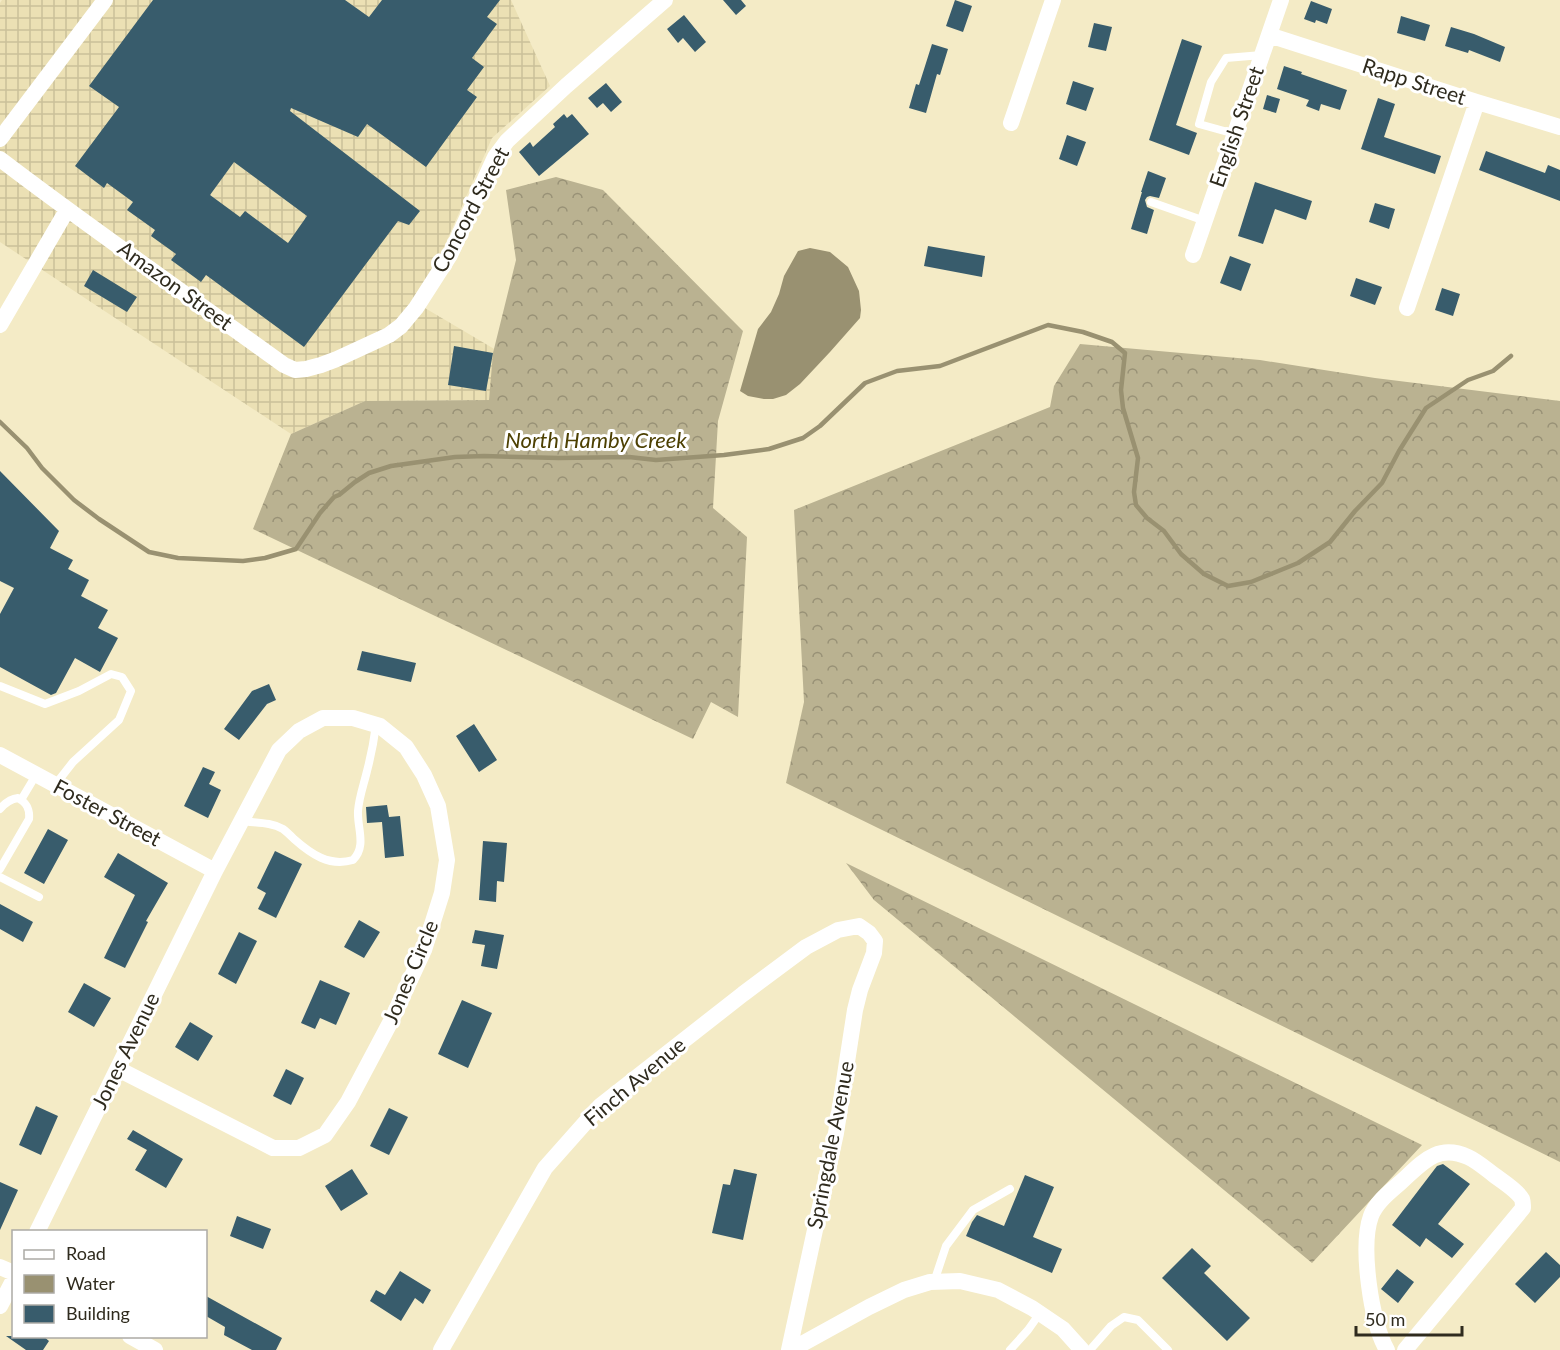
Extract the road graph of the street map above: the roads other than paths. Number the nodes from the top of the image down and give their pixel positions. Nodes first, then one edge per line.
1 (105, 0) edge
2 (665, 0) edge
3 (1053, 0) edge
4 (1281, 0) edge
5 (1269, 35) junction
6 (1262, 55) junction
7 (1477, 102) junction
8 (1011, 123) dead end
9 (1560, 127) edge
10 (1235, 134) junction
11 (0, 140) edge
12 (0, 159) edge
13 (1151, 202) dead end
14 (67, 210) junction
15 (1205, 221) junction
16 (1193, 255) dead end
17 (1407, 308) dead end
18 (0, 325) edge
19 (360, 349) joint
20 (0, 686) edge
21 (376, 725) junction
22 (0, 755) edge
23 (36, 775) junction
24 (55, 785) junction
25 (21, 800) junction
26 (0, 809) edge
27 (241, 820) junction
28 (0, 869) edge
29 (215, 871) junction
30 (0, 876) edge
31 (39, 897) dead end
32 (875, 941) joint
33 (118, 1069) junction
34 (1010, 1188) dead end
35 (38, 1230) edge
36 (934, 1282) junction
37 (12, 1283) edge
38 (0, 1306) edge
39 (1040, 1313) junction
40 (133, 1338) edge
41 (154, 1350) edge
42 (441, 1350) edge
43 (790, 1350) edge
44 (1010, 1350) edge
45 (1082, 1350) edge
46 (1090, 1350) edge
47 (1168, 1350) edge
48 (1387, 1350) edge
49 (1405, 1350) edge

1 - 11 street
2 - 19 street, Concord Street
3 - 8 street
4 - 5 street, English Street
5 - 6 street, English Street
5 - 7 street, Rapp Street
6 - 10 street, English Street
6 - 10 lane
7 - 9 street, Rapp Street
7 - 17 street
10 - 15 street, English Street
12 - 14 street, Amazon Street
13 - 15 lane
14 - 18 street
14 - 19 street, Amazon Street
15 - 16 street, English Street
20 - 24 lane
21 - 27 street, Jones Circle
21 - 27 lane
21 - 33 street, Jones Circle
22 - 23 street, Foster Street
23 - 24 street, Foster Street
23 - 25 lane
24 - 29 street, Foster Street
25 - 26 lane
25 - 28 lane
27 - 29 street, Jones Circle
29 - 33 street, Jones Avenue
30 - 31 lane
32 - 42 street, Finch Avenue
32 - 43 street, Springdale Avenue
33 - 35 street, Jones Avenue
34 - 36 lane
36 - 39 street
36 - 43 street
37 - 38 street
39 - 44 lane
39 - 45 street
40 - 41 street
46 - 47 lane
48 - 49 street

